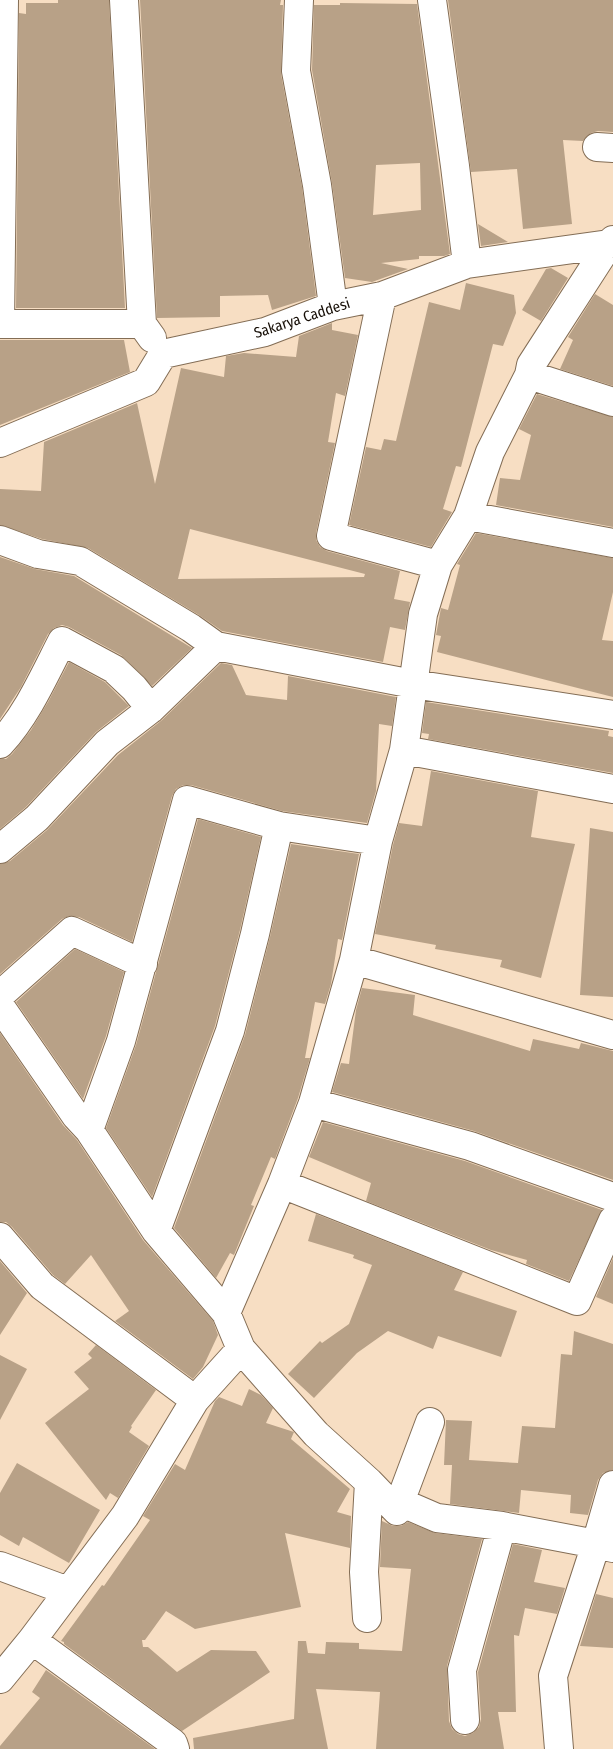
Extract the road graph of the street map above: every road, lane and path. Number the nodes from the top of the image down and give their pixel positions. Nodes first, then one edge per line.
1 (4, 0) edge
2 (124, 0) edge
3 (300, 0) edge
4 (432, 0) edge
5 (611, 242) edge
6 (467, 264) junction
7 (382, 296) junction
8 (333, 306) junction
9 (0, 324) edge
10 (142, 324) junction
11 (163, 354) junction
12 (529, 375) junction
13 (613, 402) edge
14 (0, 443) edge
15 (468, 516) junction
16 (0, 540) edge
17 (613, 543) edge
18 (438, 565) junction
19 (216, 646) junction
20 (413, 684) junction
21 (151, 709) junction
22 (613, 715) edge
23 (0, 744) edge
24 (404, 750) junction
25 (613, 789) edge
26 (279, 826) junction
27 (378, 842) junction
28 (0, 849) edge
29 (354, 960) junction
30 (143, 964) junction
31 (0, 995) edge
32 (0, 1006) edge
33 (613, 1035) edge
34 (313, 1103) junction
35 (89, 1130) junction
36 (282, 1184) junction
37 (613, 1197) edge
38 (613, 1220) edge
39 (156, 1231) junction
40 (0, 1237) edge
41 (226, 1313) junction
42 (241, 1349) junction
43 (195, 1400) junction
44 (430, 1422) dead end
45 (369, 1482) junction
46 (613, 1485) edge
47 (400, 1502) junction
48 (502, 1526) junction
49 (605, 1546) edge
50 (0, 1566) edge
51 (68, 1591) junction
52 (367, 1618) dead end
53 (32, 1640) junction
54 (0, 1679) edge
55 (465, 1720) dead end
56 (175, 1749) edge
57 (559, 1749) edge

1 - 9 street
2 - 10 street
3 - 8 street
4 - 6 street
5 - 6 street, Sakarya Caddesi
5 - 12 street
6 - 7 street, Sakarya Caddesi
7 - 8 street, Sakarya Caddesi
7 - 18 street
8 - 11 street, Sakarya Caddesi
9 - 10 street
10 - 11 street
11 - 14 street
12 - 13 street
12 - 15 street
15 - 17 street
15 - 18 street
16 - 19 street
18 - 20 street
19 - 20 street
19 - 21 street
20 - 22 street
20 - 24 street
21 - 23 street
21 - 28 street
24 - 25 street
24 - 27 street
26 - 27 street
26 - 30 street
26 - 39 street
27 - 29 street
29 - 33 street
29 - 34 street
30 - 31 street
30 - 35 street
32 - 35 street
34 - 36 street
34 - 37 street
35 - 39 street
36 - 38 street
36 - 41 street
39 - 41 street
40 - 43 street
41 - 42 street
42 - 43 street
42 - 45 street
43 - 51 street
44 - 47 street
45 - 47 street
45 - 52 street
46 - 49 street
47 - 48 street
48 - 49 street
48 - 55 street
49 - 57 street
50 - 51 street
51 - 53 street
53 - 54 street
53 - 56 street

